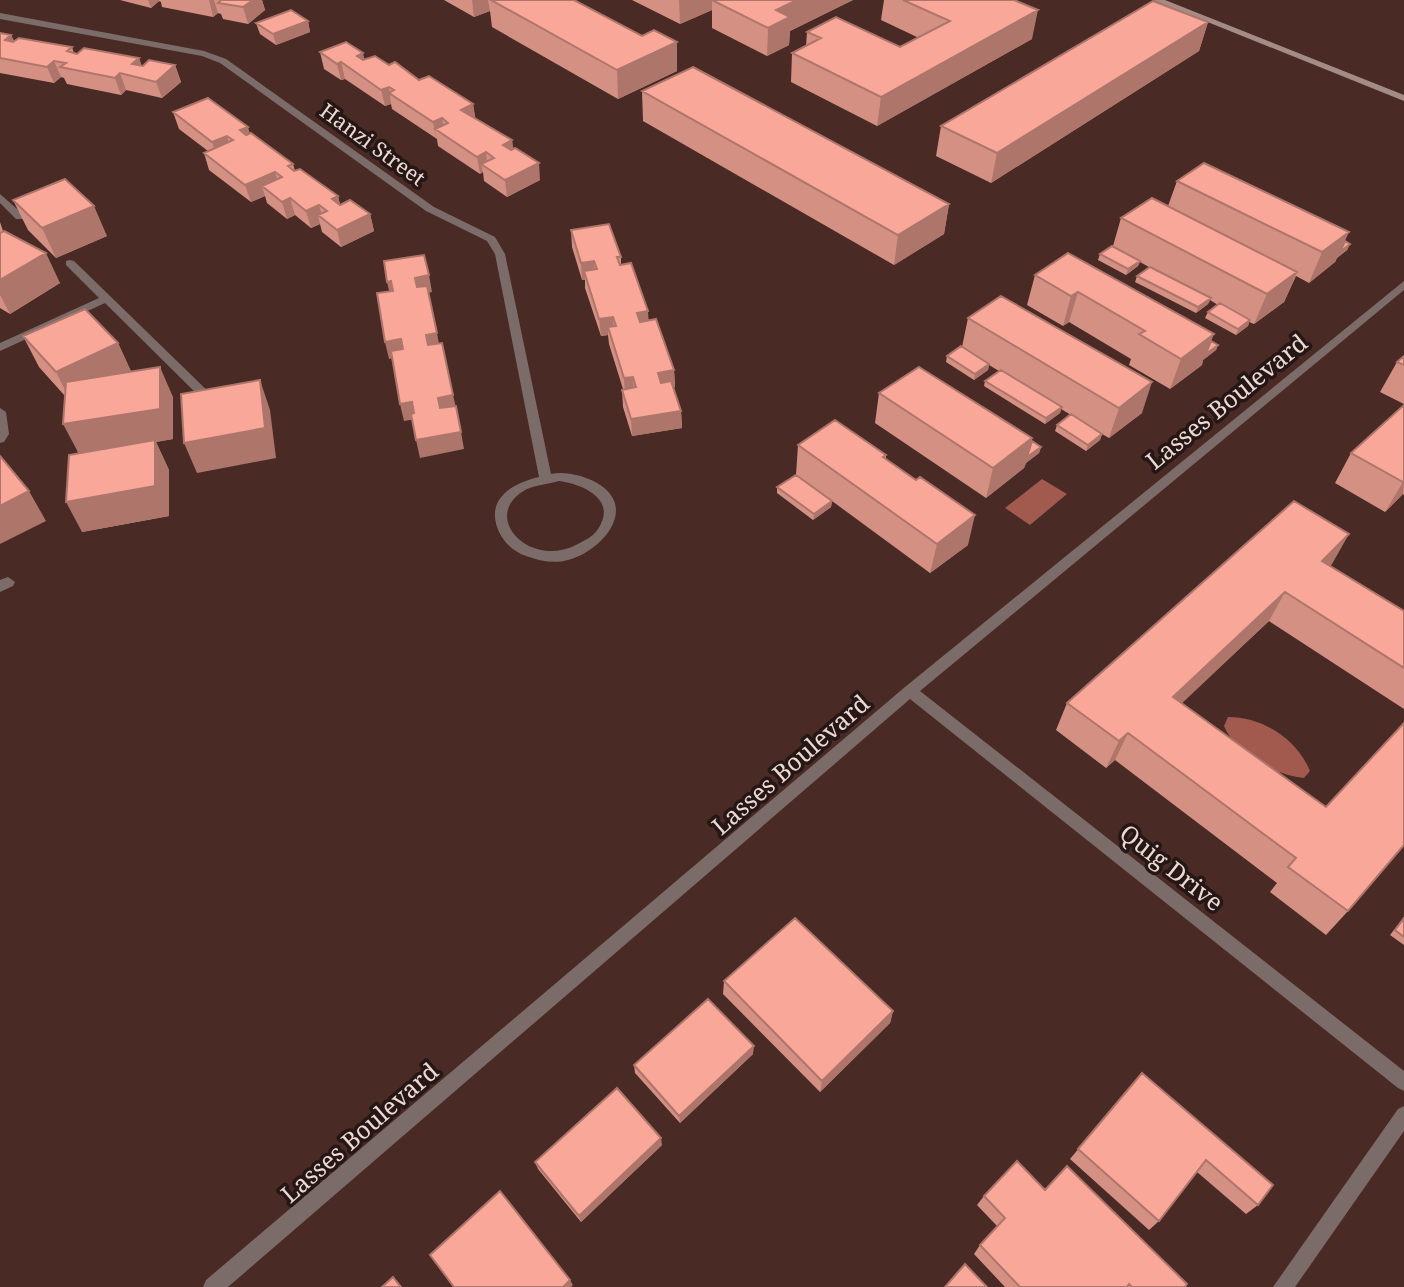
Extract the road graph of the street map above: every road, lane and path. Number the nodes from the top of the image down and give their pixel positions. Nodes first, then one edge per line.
1 (1157, 0) edge
2 (0, 16) edge
3 (1404, 98) edge
4 (0, 197) edge
5 (20, 217) edge
6 (70, 263) edge
7 (1404, 284) edge
8 (104, 299) junction
9 (0, 348) edge
10 (212, 402) edge
11 (0, 412) edge
12 (0, 439) edge
13 (545, 478) junction
14 (910, 691) junction
15 (1404, 1082) edge
16 (1404, 1115) edge
17 (213, 1287) edge
18 (1283, 1287) edge

1 - 3 main road
2 - 13 street, Hanzi Street
4 - 5 street
6 - 8 street
7 - 14 street, Lasses Boulevard
8 - 9 street
8 - 10 street
11 - 12 street
13 - 13 street
14 - 15 street, Quig Drive
14 - 17 street, Lasses Boulevard
16 - 18 street

